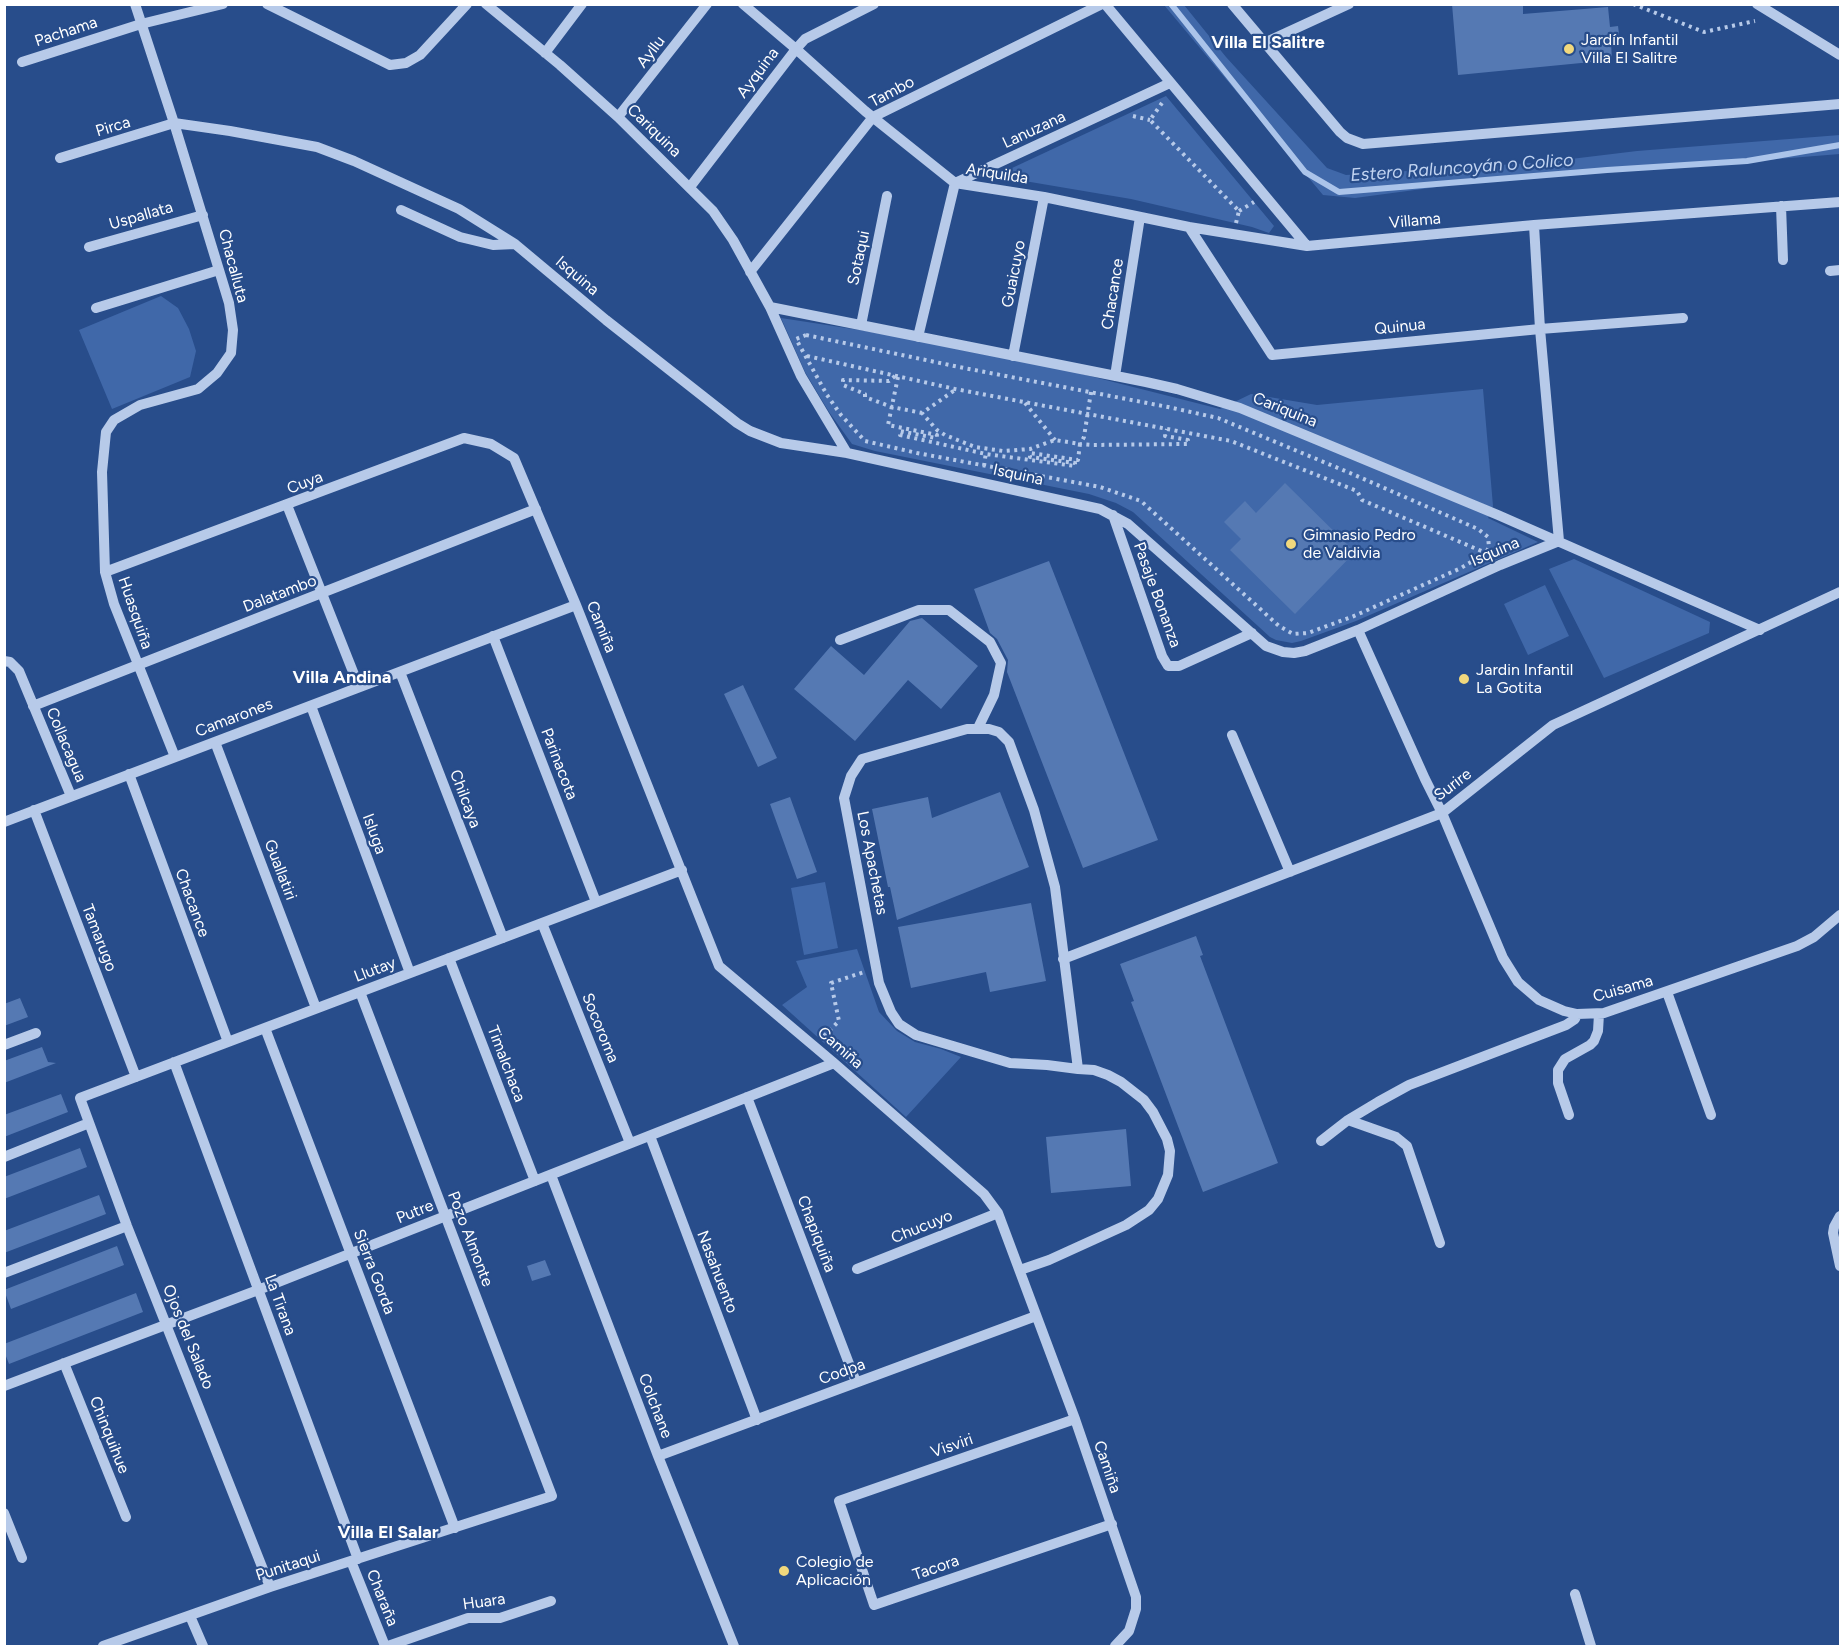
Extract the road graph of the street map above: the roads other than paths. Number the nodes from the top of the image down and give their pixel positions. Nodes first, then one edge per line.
1 (135, 4) edge
2 (223, 4) edge
3 (267, 4) edge
4 (467, 4) edge
5 (486, 4) edge
6 (582, 4) edge
7 (707, 4) edge
8 (743, 4) edge
9 (874, 4) edge
10 (1103, 4) edge
11 (1232, 4) edge
12 (1349, 4) edge
13 (1757, 4) edge
14 (141, 24) junction
15 (1264, 44) junction
16 (796, 49) junction
17 (544, 53) junction
18 (1840, 55) edge
19 (22, 62) dead end
20 (1167, 85) junction
21 (1840, 104) edge
22 (618, 117) junction
23 (873, 117) junction
24 (174, 123) junction
25 (60, 158) dead end
26 (955, 183) junction
27 (690, 187) junction
28 (887, 196) dead end
29 (1044, 197) junction
30 (1840, 202) edge
31 (1781, 206) junction
32 (401, 210) dead end
33 (202, 214) junction
34 (1140, 217) junction
35 (1534, 225) junction
36 (1189, 227) junction
37 (515, 244) junction
38 (1307, 246) junction
39 (89, 247) dead end
40 (1783, 260) dead end
41 (219, 270) junction
42 (750, 272) junction
43 (770, 307) junction
44 (96, 308) dead end
45 (1683, 318) dead end
46 (861, 325) junction
47 (1540, 329) junction
48 (918, 337) junction
49 (1013, 356) junction
50 (1115, 376) junction
51 (847, 453) junction
52 (514, 458) joint
53 (102, 472) joint
54 (287, 505) junction
55 (536, 509) junction
56 (1113, 515) junction
57 (1559, 541) junction
58 (105, 572) junction
59 (1840, 592) edge
60 (322, 594) junction
61 (576, 605) junction
62 (1359, 630) junction
63 (1760, 630) junction
64 (1252, 633) junction
65 (493, 636) junction
66 (840, 640) dead end
67 (4, 661) edge
68 (138, 665) junction
69 (400, 672) junction
70 (358, 687) junction
71 (33, 706) junction
72 (311, 706) junction
73 (978, 728) junction
74 (1232, 735) dead end
75 (215, 742) junction
76 (175, 757) junction
77 (129, 774) junction
78 (71, 796) junction
79 (34, 810) junction
80 (1442, 813) junction
81 (4, 822) edge
82 (681, 870) junction
83 (1290, 872) junction
84 (596, 902) junction
85 (1840, 915) edge
86 (542, 923) junction
87 (503, 938) junction
88 (449, 958) junction
89 (1063, 959) junction
90 (410, 973) junction
91 (360, 992) junction
92 (1667, 992) junction
93 (316, 1008) junction
94 (1577, 1014) junction
95 (1599, 1014) junction
96 (265, 1028) junction
97 (36, 1033) dead end
98 (228, 1042) junction
99 (4, 1045) edge
100 (174, 1062) junction
101 (834, 1063) junction
102 (1078, 1069) junction
103 (136, 1077) junction
104 (747, 1097) junction
105 (80, 1098) joint
106 (1569, 1115) dead end
107 (1711, 1115) dead end
108 (1348, 1120) junction
109 (89, 1124) junction
110 (650, 1136) junction
111 (1321, 1141) dead end
112 (630, 1143) junction
113 (4, 1157) edge
114 (551, 1175) junction
115 (535, 1181) junction
116 (998, 1213) junction
117 (446, 1216) junction
118 (1840, 1216) edge
119 (128, 1226) junction
120 (1440, 1243) dead end
121 (350, 1254) junction
122 (1840, 1266) edge
123 (857, 1269) dead end
124 (1020, 1270) junction
125 (4, 1273) edge
126 (258, 1290) junction
127 (1036, 1316) junction
128 (167, 1324) junction
129 (64, 1363) junction
130 (856, 1383) junction
131 (4, 1386) edge
132 (1075, 1419) junction
133 (757, 1420) junction
134 (658, 1456) junction
135 (552, 1496) joint
136 (839, 1501) joint
137 (4, 1513) edge
138 (126, 1517) dead end
139 (1112, 1524) junction
140 (455, 1528) junction
141 (22, 1558) dead end
142 (354, 1560) junction
143 (270, 1587) junction
144 (1575, 1594) dead end
145 (551, 1601) dead end
146 (190, 1616) junction
147 (103, 1647) edge
148 (202, 1647) edge
149 (387, 1647) edge
150 (734, 1647) edge
151 (1115, 1647) edge
152 (1591, 1647) edge

1 - 14 street, Chacalluta
2 - 14 street, Pachama
3 - 4 street
5 - 17 street, Cariquina
6 - 17 street
7 - 22 street, Ayllu
8 - 16 street, Ariquilda
9 - 16 street, Ayquina
10 - 20 street
10 - 23 street, Tambo
11 - 15 street
12 - 15 street
13 - 18 street
14 - 19 street, Pachama
14 - 24 street, Chacalluta
15 - 21 street
16 - 23 street, Ariquilda
16 - 27 street, Ayquina
17 - 22 street, Cariquina
20 - 26 street, Lanuzana
20 - 38 street
22 - 27 street, Cariquina
23 - 26 street, Ariquilda
23 - 42 street, Tambo
24 - 25 street, Pirca
24 - 33 street, Chacalluta
24 - 37 street, Isquina
26 - 29 street, Ariquilda
26 - 48 street
27 - 42 street, Cariquina
28 - 46 street, Sotaqui
29 - 34 street, Ariquilda
29 - 49 street, Guaicuyo
30 - 31 street, Villama
31 - 35 street, Villama
31 - 40 street
32 - 37 street
33 - 39 street, Uspallata
33 - 41 street, Chacalluta
34 - 36 street, Ariquilda
34 - 50 street, Chacance
35 - 38 street, Villama
35 - 47 street
36 - 38 street, Ariquilda
36 - 47 street, Quinua
37 - 51 street, Isquina
41 - 44 street
41 - 53 street, Chacalluta
42 - 43 street, Cariquina
43 - 46 street, Cariquina
43 - 51 street, Cariquina
45 - 47 street, Quinua
46 - 48 street, Cariquina
47 - 57 street
48 - 49 street, Cariquina
49 - 50 street, Cariquina
50 - 57 street, Cariquina
51 - 56 street, Isquina
52 - 54 street, Cuya
52 - 55 street, Camiña
53 - 58 street, Huasquiña
54 - 58 street, Cuya
54 - 60 street
55 - 60 street, Dalatambo
55 - 61 street, Camiña
56 - 64 street, Isquina
56 - 64 street, Pasaje Bonanza
57 - 62 street, Isquina
57 - 63 street, Cariquina
58 - 68 street, Huasquiña
59 - 63 street, Surire
60 - 68 street, Dalatambo
60 - 70 street
61 - 65 street, Camarones
61 - 82 street, Camiña
62 - 64 street, Isquina
62 - 80 street, Cuisama
63 - 80 street, Surire
65 - 69 street, Camarones
65 - 84 street, Parinacota
66 - 73 street
67 - 71 street, Collacagua
68 - 71 street, Dalatambo
68 - 76 street, Huasquiña
69 - 70 street, Camarones
69 - 87 street, Chilcaya
70 - 72 street, Camarones
71 - 78 street, Collacagua
72 - 75 street, Camarones
72 - 90 street, Isluga
73 - 89 street
73 - 102 street, Los Apachetas
74 - 83 street
75 - 76 street, Camarones
75 - 93 street, Guallatiri
76 - 77 street, Camarones
77 - 78 street, Camarones
77 - 98 street, Chacance
78 - 79 street, Camarones
79 - 81 street, Camarones
79 - 103 street, Tamarugo
80 - 83 street, Surire
80 - 94 street, Cuisama
82 - 84 street, Llutay
82 - 101 street, Camiña
83 - 89 street, Surire
84 - 86 street, Llutay
85 - 92 street, Cuisama
86 - 87 street, Llutay
86 - 112 street, Socoroma
87 - 88 street, Llutay
88 - 90 street, Llutay
88 - 115 street, Timalchaca
89 - 102 street
90 - 91 street, Llutay
91 - 93 street, Llutay
91 - 117 street, Pozo Almonte
92 - 95 street, Cuisama
92 - 107 street
93 - 96 street, Llutay
94 - 95 street, Cuisama
94 - 108 street
95 - 106 street
96 - 98 street, Llutay
96 - 121 street, Sierra Gorda
97 - 99 street
98 - 100 street, Llutay
100 - 103 street, Llutay
100 - 126 street, La Tirana
101 - 104 street, Putre
101 - 116 street, Camiña
102 - 124 street, Los Apachetas
103 - 105 street, Llutay
104 - 110 street, Putre
104 - 130 street, Chapiquiña
105 - 109 street, Ojos del Salado
108 - 111 street
108 - 120 street
109 - 113 street
109 - 119 street, Ojos del Salado
110 - 112 street, Putre
110 - 133 street, Nasahuento
112 - 114 street, Putre
114 - 115 street, Putre
114 - 134 street, Colchane
115 - 117 street, Putre
116 - 123 street, Chucuyo
116 - 124 street, Camiña
117 - 121 street, Putre
117 - 135 street, Pozo Almonte
118 - 122 street
119 - 125 street
119 - 128 street, Ojos del Salado
121 - 126 street, Putre
121 - 140 street, Sierra Gorda
124 - 127 street, Camiña
126 - 128 street, Putre
126 - 142 street, La Tirana
127 - 130 street, Codpa
127 - 132 street, Camiña
128 - 129 street, Putre
128 - 143 street, Ojos del Salado
129 - 131 street, Putre
129 - 138 street, Chinquihue
130 - 133 street, Codpa
132 - 136 street, Visviri
132 - 139 street, Camiña
133 - 134 street, Codpa
134 - 150 street, Colchane
135 - 140 street, Punitaqui
136 - 139 street, Tacora
137 - 141 street
139 - 151 street, Camiña
140 - 142 street, Punitaqui
142 - 143 street, Punitaqui
142 - 149 street, Charaña
143 - 146 street, Punitaqui
144 - 152 street
145 - 149 street, Huara
146 - 147 street, Punitaqui
146 - 148 street

